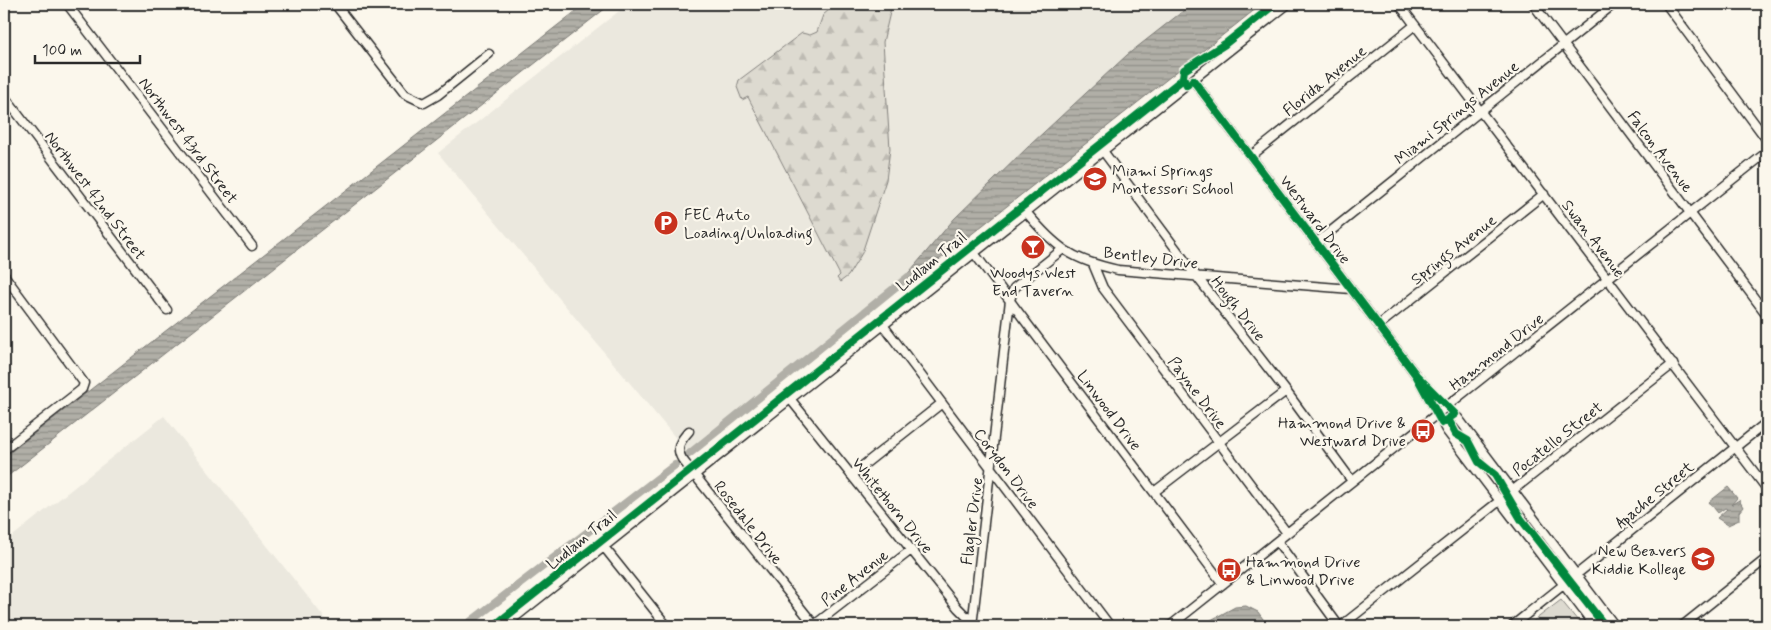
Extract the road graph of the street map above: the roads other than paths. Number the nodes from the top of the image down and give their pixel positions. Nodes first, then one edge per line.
1 (67, 4) edge
2 (335, 4) edge
3 (1288, 4) edge
4 (1399, 4) edge
5 (1533, 4) edge
6 (1614, 4) edge
7 (1666, 4) edge
8 (1415, 25) junction
9 (1564, 44) junction
10 (488, 54) dead end
11 (1193, 80) junction
12 (4, 96) edge
13 (1481, 109) junction
14 (1767, 140) edge
15 (1103, 151) junction
16 (1767, 152) edge
17 (1251, 156) junction
18 (1544, 194) junction
19 (1026, 212) junction
20 (1690, 213) junction
21 (1316, 242) junction
22 (252, 246) dead end
23 (1063, 249) junction
24 (974, 253) junction
25 (1093, 264) junction
26 (4, 275) edge
27 (1197, 277) junction
28 (1610, 279) junction
29 (1351, 289) junction
30 (1010, 300) junction
31 (167, 310) dead end
32 (1767, 315) edge
33 (884, 325) junction
34 (1379, 325) junction
35 (1673, 364) junction
36 (1416, 376) junction
37 (1286, 390) junction
38 (791, 400) junction
39 (942, 403) junction
40 (1448, 406) junction
41 (1436, 414) junction
42 (1767, 422) edge
43 (689, 431) dead end
44 (1219, 442) junction
45 (1736, 446) junction
46 (4, 450) edge
47 (992, 469) junction
48 (852, 475) junction
49 (695, 476) junction
50 (1352, 481) junction
51 (1767, 489) edge
52 (1512, 491) junction
53 (1154, 492) junction
54 (1500, 500) junction
55 (1287, 533) junction
56 (1277, 542) junction
57 (604, 546) junction
58 (911, 550) junction
59 (1767, 558) edge
60 (1577, 576) junction
61 (1223, 584) junction
62 (1564, 585) junction
63 (973, 625) edge
64 (504, 626) edge
65 (667, 626) edge
66 (814, 626) edge
67 (1110, 626) edge
68 (1170, 626) edge
69 (1340, 626) edge
70 (1512, 626) edge
71 (1595, 626) edge
72 (1615, 626) edge
73 (1682, 626) edge

1 - 22 street, Northwest 43rd Street
2 - 10 street
3 - 11 street
4 - 8 street, Swan Avenue
5 - 9 street, Falcon Avenue
6 - 9 street, Miami Springs Avenue
7 - 14 street
8 - 13 street, Swan Avenue
8 - 17 street, Florida Avenue
9 - 13 street, Miami Springs Avenue
9 - 20 street, Falcon Avenue
11 - 15 street
11 - 17 street, Westward Drive
12 - 31 street, Northwest 42nd Street
13 - 18 street, Swan Avenue
13 - 21 street, Miami Springs Avenue
15 - 19 street
15 - 27 street, Hough Drive
16 - 20 street, Hammond Drive
17 - 21 street, Westward Drive
18 - 28 street, Swan Avenue
18 - 34 street, Springs Avenue
19 - 23 street, Bentley Drive
19 - 24 street
20 - 28 street, Hammond Drive
20 - 32 street, Falcon Avenue
21 - 29 street, Westward Drive
23 - 25 street, Bentley Drive
23 - 30 street
24 - 30 street, Linwood Drive
24 - 33 street
25 - 27 street, Bentley Drive
25 - 44 street, Payne Drive
26 - 46 street
27 - 29 street, Bentley Drive
27 - 37 street, Hough Drive
28 - 35 street, Swan Avenue
28 - 40 street, Hammond Drive
29 - 34 street, Westward Drive
30 - 47 street, Flagler Drive
30 - 53 street, Linwood Drive
33 - 38 street
33 - 39 street, Corydon Drive
34 - 36 street, Westward Drive
35 - 45 street, Swan Avenue
35 - 52 street, Pocatello Street
36 - 40 street, Westward Drive
36 - 41 street, Westward Drive
37 - 44 street
37 - 50 street, Hough Drive
38 - 48 street, Whitethorn Drive
38 - 49 street
39 - 47 street, Corydon Drive
39 - 48 street
40 - 41 street, Hammond Drive
40 - 52 street, Westward Drive
41 - 50 street, Hammond Drive
41 - 54 street, Westward Drive
42 - 45 street, Apache Street
43 - 49 street, Rosedale Drive
44 - 53 street
44 - 55 street, Payne Drive
45 - 51 street, Swan Avenue
45 - 60 street, Apache Street
47 - 63 street, Flagler Drive
47 - 67 street, Corydon Drive
48 - 58 street, Whitethorn Drive
49 - 57 street
49 - 66 street, Rosedale Drive
50 - 55 street, Hammond Drive
52 - 54 street, Pocatello Street
52 - 60 street, Westward Drive
53 - 61 street, Linwood Drive
54 - 62 street, Westward Drive
54 - 69 street, Pocatello Street
55 - 56 street, Hammond Drive
56 - 61 street, Hammond Drive
56 - 69 street
57 - 64 street
57 - 65 street
58 - 63 street, Whitethorn Drive
58 - 66 street, Pine Avenue
59 - 73 street
60 - 62 street, Apache Street
60 - 72 street, Westward Drive
61 - 68 street, Hammond Drive
62 - 70 street, Apache Street
62 - 71 street, Westward Drive

